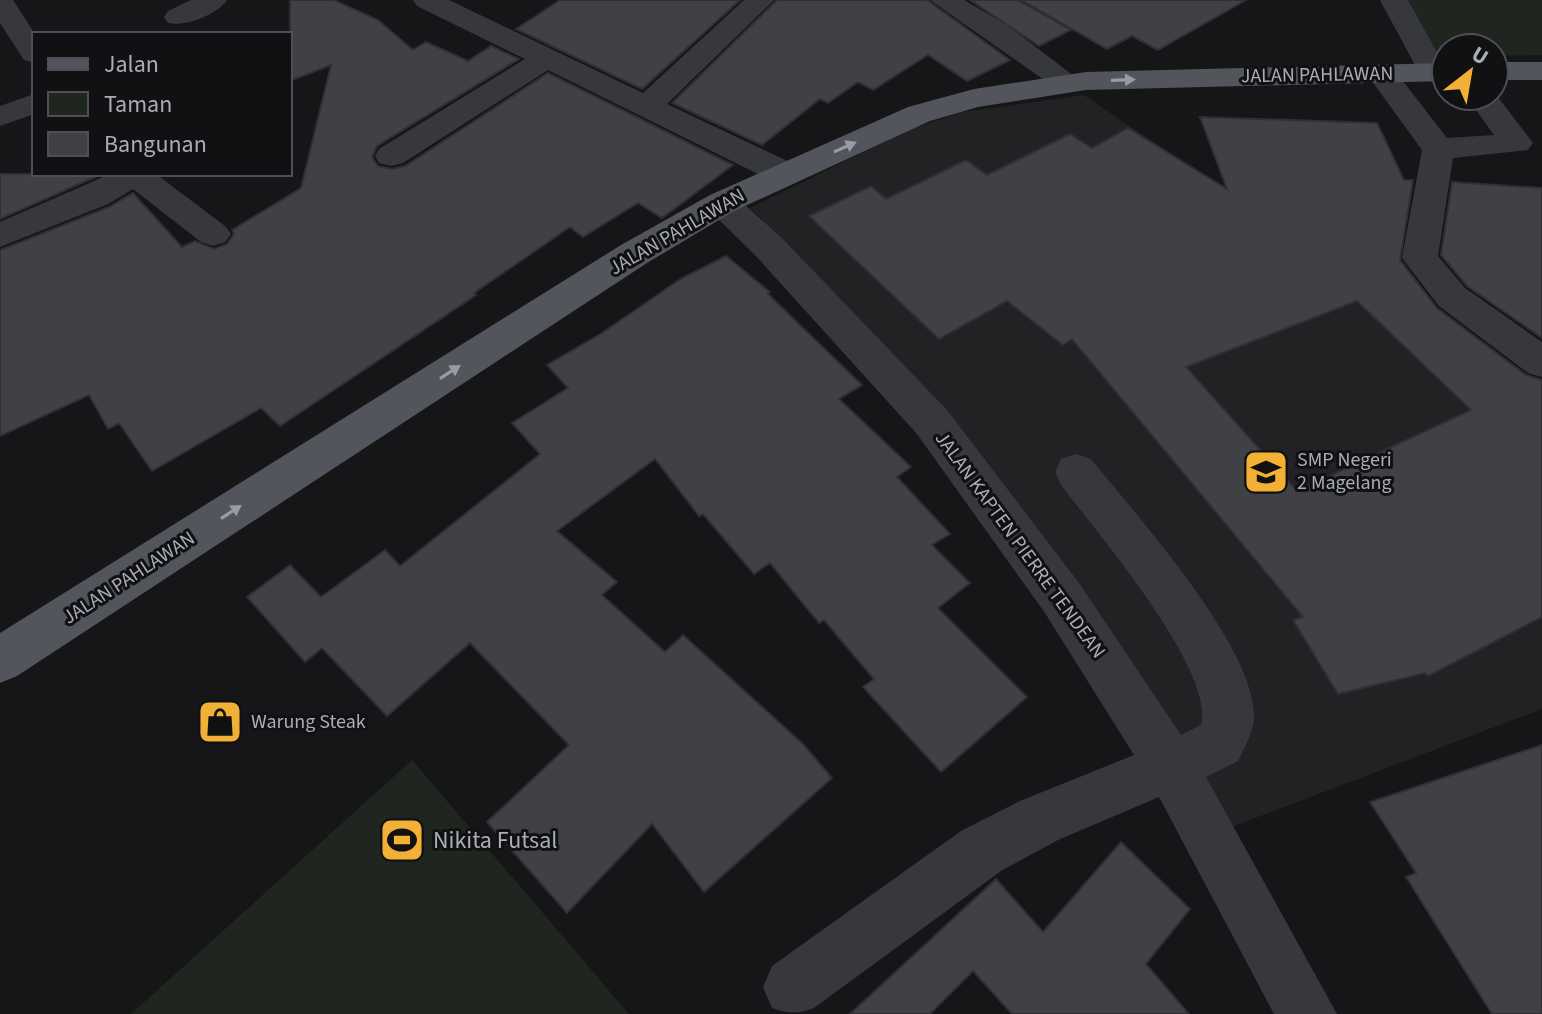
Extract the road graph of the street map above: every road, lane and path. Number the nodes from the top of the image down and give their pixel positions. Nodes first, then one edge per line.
1 (213, 0) edge
2 (427, 0) edge
3 (760, 0) edge
4 (944, 0) edge
5 (1394, 0) edge
6 (0, 1) edge
7 (474, 8) edge
8 (178, 17) dead end
9 (32, 51) edge
10 (1430, 56) edge
11 (547, 58) junction
12 (1510, 71) edge
13 (1542, 71) edge
14 (1430, 72) edge
15 (1381, 73) junction
16 (1068, 83) junction
17 (32, 104) edge
18 (645, 108) junction
19 (1496, 112) edge
20 (0, 117) edge
21 (1438, 149) junction
22 (1530, 150) edge
23 (391, 156) dead end
24 (786, 174) junction
25 (131, 176) edge
26 (138, 176) edge
27 (722, 203) junction
28 (213, 234) dead end
29 (0, 235) edge
30 (1542, 362) edge
31 (1076, 472) dead end
32 (0, 660) edge
33 (1172, 768) junction
34 (793, 987) dead end
35 (1307, 1014) edge

1 - 8 street
2 - 7 street
3 - 18 street
4 - 16 street
5 - 10 street
6 - 9 street
7 - 11 street
11 - 18 street
11 - 23 street
12 - 13 main road
14 - 15 main road, JALAN PAHLAWAN
16 -> 15 main road, JALAN PAHLAWAN
15 - 21 street
24 -> 16 main road, JALAN PAHLAWAN
17 - 20 street
18 - 24 street
19 - 22 street
21 - 22 street
21 - 30 street
24 - 27 main road, JALAN PAHLAWAN
25 - 29 street
26 - 28 street
32 -> 27 main road, JALAN PAHLAWAN
27 - 33 street, JALAN KAPTEN PIERRE TENDEAN
31 - 33 street
33 - 34 street
33 - 35 street, JALAN KAPTEN PIERRE TENDEAN

